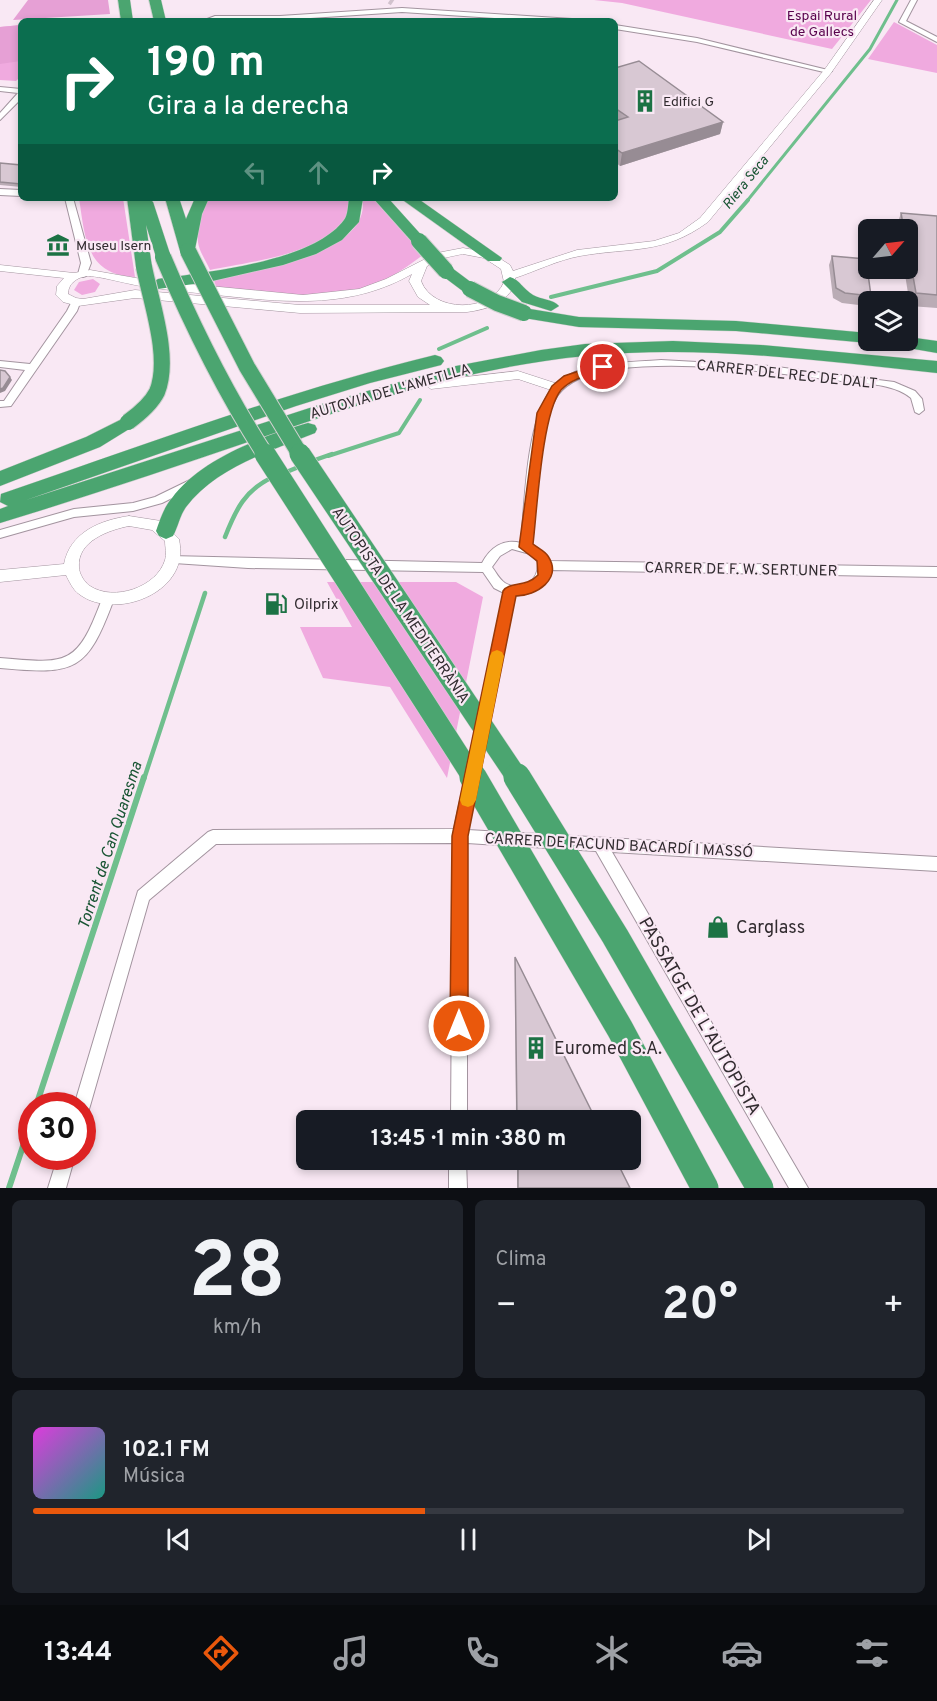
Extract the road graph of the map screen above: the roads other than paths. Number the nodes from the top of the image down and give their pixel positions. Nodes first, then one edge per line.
1 (878, 0) edge
2 (915, 0) edge
3 (152, 2) edge
4 (393, 2) dead end
5 (125, 3) edge
6 (402, 10) junction
7 (127, 18) edge
8 (155, 18) edge
9 (277, 18) edge
10 (526, 18) edge
11 (618, 27) edge
12 (937, 40) edge
13 (828, 71) junction
14 (0, 89) edge
15 (18, 91) edge
16 (18, 95) edge
17 (0, 118) edge
18 (0, 192) edge
19 (18, 193) edge
20 (70, 201) edge
21 (135, 201) edge
22 (145, 201) edge
23 (173, 201) edge
24 (201, 201) edge
25 (356, 201) edge
26 (383, 201) edge
27 (411, 201) edge
28 (188, 251) junction
29 (567, 256) junction
30 (496, 259) junction
31 (154, 262) junction
32 (421, 266) junction
33 (0, 268) edge
34 (79, 275) junction
35 (0, 276) edge
36 (108, 277) junction
37 (510, 279) junction
38 (65, 283) junction
39 (158, 284) junction
40 (104, 298) junction
41 (75, 303) junction
42 (453, 308) junction
43 (828, 333) junction
44 (858, 337) edge
45 (918, 344) edge
46 (937, 347) edge
47 (587, 350) junction
48 (937, 356) edge
49 (0, 364) edge
50 (937, 367) edge
51 (32, 368) junction
52 (431, 385) junction
53 (556, 388) junction
54 (3, 404) edge
55 (919, 410) dead end
56 (209, 475) junction
57 (0, 479) edge
58 (0, 502) edge
59 (0, 516) edge
60 (166, 531) junction
61 (0, 534) edge
62 (526, 547) junction
63 (174, 559) junction
64 (546, 566) junction
65 (486, 567) junction
66 (71, 569) junction
67 (937, 572) edge
68 (0, 576) edge
69 (510, 591) junction
70 (108, 599) junction
71 (0, 663) edge
72 (460, 836) junction
73 (600, 844) junction
74 (937, 864) edge
75 (85, 1092) edge
76 (459, 1110) edge
77 (63, 1170) edge
78 (458, 1170) edge
79 (57, 1188) edge
80 (458, 1188) edge
81 (705, 1188) edge
82 (760, 1188) edge
83 (799, 1188) edge

1 - 13 street
2 - 12 street
3 - 8 highway
4 - 6 street
5 - 7 highway
6 - 9 street
6 - 10 street
11 - 13 street
13 - 29 street
14 - 15 street
16 - 17 street
18 - 19 street
20 - 34 street
21 - 31 highway
22 - 31 highway
23 - 28 highway, AUTOPISTA DE LA MEDITERRÀNIA
24 - 28 highway
25 - 39 highway
26 - 43 highway, bridge
27 - 30 highway
28 - 82 highway, AUTOPISTA DE LA MEDITERRÀNIA, bridge
29 - 30 street
29 - 37 street
30 - 32 street
30 - 37 street
31 - 57 highway, bridge
31 - 81 highway, bridge
32 - 39 street
32 - 42 street
33 - 34 street
34 - 36 street
34 - 38 street
35 - 38 street
36 - 39 street
36 - 40 street
37 - 42 street
37 - 43 highway
38 - 41 street
40 - 41 street
40 - 42 street
41 - 51 street
43 - 44 highway
45 - 46 highway
47 - 50 highway, AUTOVIA DE L'AMETLLA
47 - 52 highway
47 - 59 highway, AUTOVIA DE L'AMETLLA
48 - 58 highway, AUTOVIA DE L'AMETLLA
49 - 51 street
51 - 54 street
52 - 53 street
52 - 56 highway
53 - 55 street, CARRER DEL REC DE DALT
53 - 62 street
56 - 60 highway
56 - 61 street
60 - 63 street
60 - 66 street
62 - 64 street
62 - 65 street
63 - 65 street
63 - 70 street
64 - 67 street, CARRER DE F. W. SERTUNER
64 - 69 street
65 - 69 street
66 - 68 street
66 - 70 street
69 - 72 street
70 - 71 street
72 - 73 street, CARRER DE FACUND BACARDÍ I MASSÓ
72 - 75 street, CARRER DE FACUND BACARDÍ I MASSÓ
72 - 76 street
73 - 74 street, CARRER DE FACUND BACARDÍ I MASSÓ
73 - 83 street, PASSATGE DE L'AUTOPISTA
77 - 79 street
78 - 80 street

